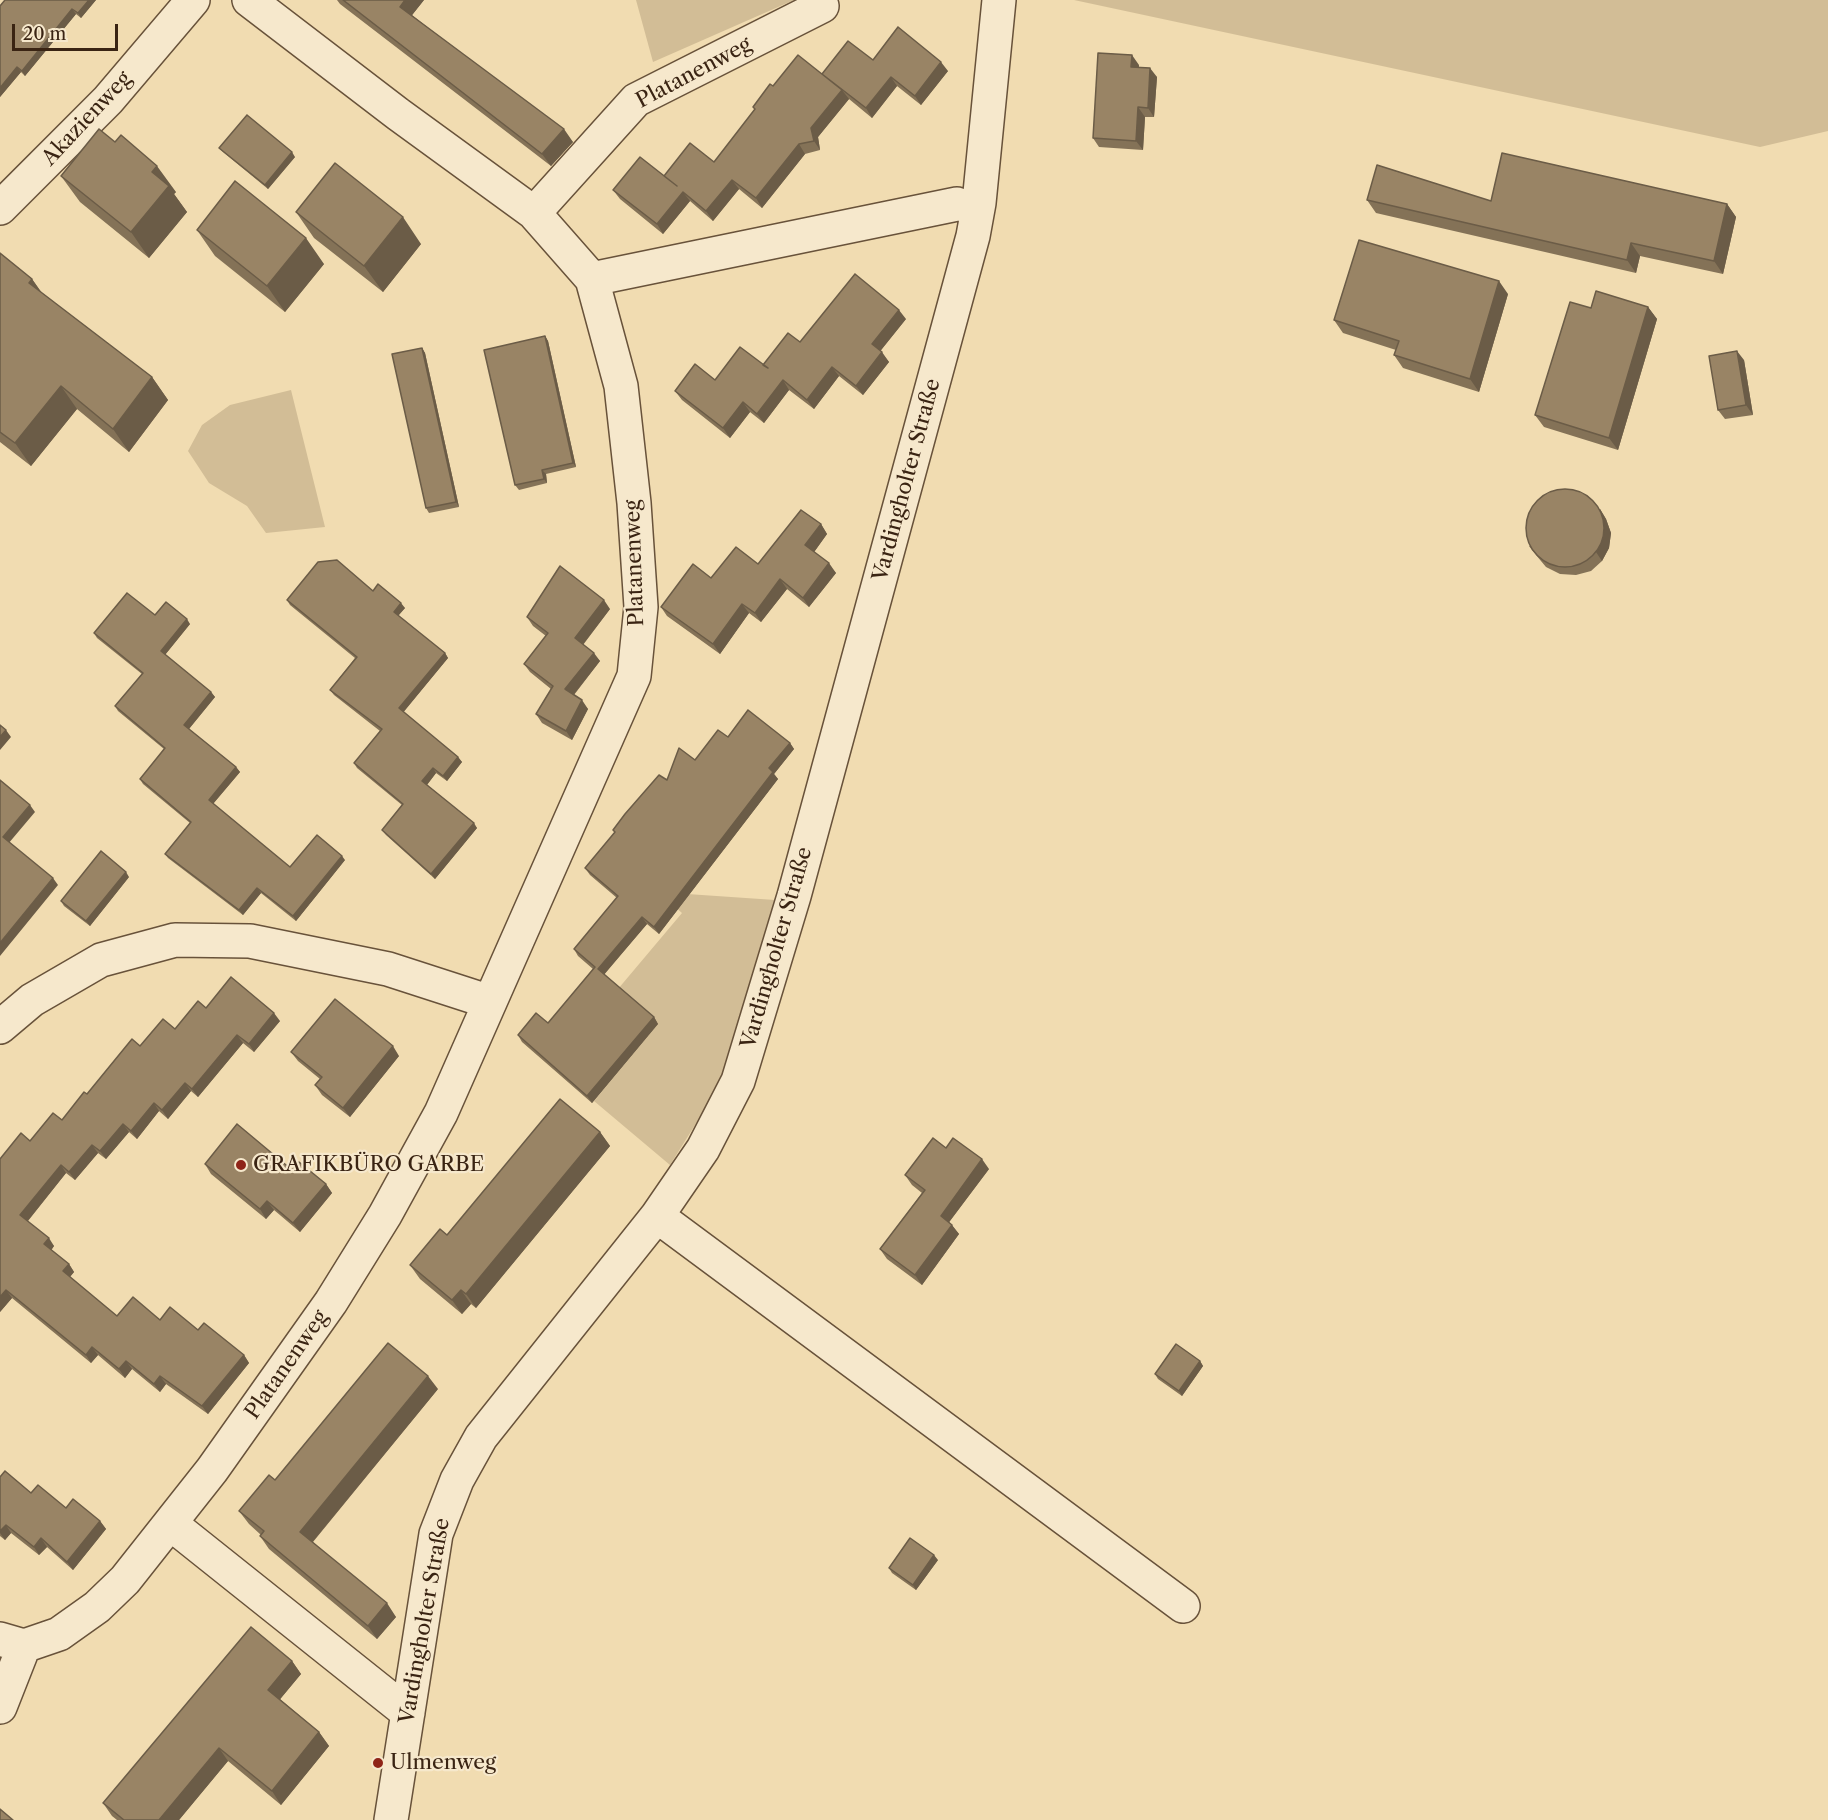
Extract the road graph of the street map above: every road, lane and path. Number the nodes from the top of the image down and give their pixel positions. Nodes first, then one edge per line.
1 (193, 0) edge
2 (249, 0) edge
3 (999, 0) edge
4 (822, 6) dead end
5 (957, 204) dead end
6 (0, 208) edge
7 (534, 213) junction
8 (592, 279) junction
9 (490, 1002) junction
10 (0, 1027) edge
11 (657, 1216) junction
12 (171, 1524) junction
13 (1183, 1606) dead end
14 (12, 1643) edge
15 (0, 1707) edge
16 (408, 1713) junction
17 (391, 1820) edge

1 - 6 street, Akazienweg
2 - 7 street, Platanenweg
3 - 11 street, Vardingholter Straße
4 - 7 street, Platanenweg
5 - 8 street
7 - 8 street, Platanenweg
8 - 9 street, Platanenweg
9 - 10 street
9 - 12 street, Platanenweg
11 - 13 street
11 - 16 street, Vardingholter Straße
12 - 14 street, Platanenweg
12 - 16 street
14 - 15 street
16 - 17 street, Vardingholter Straße

